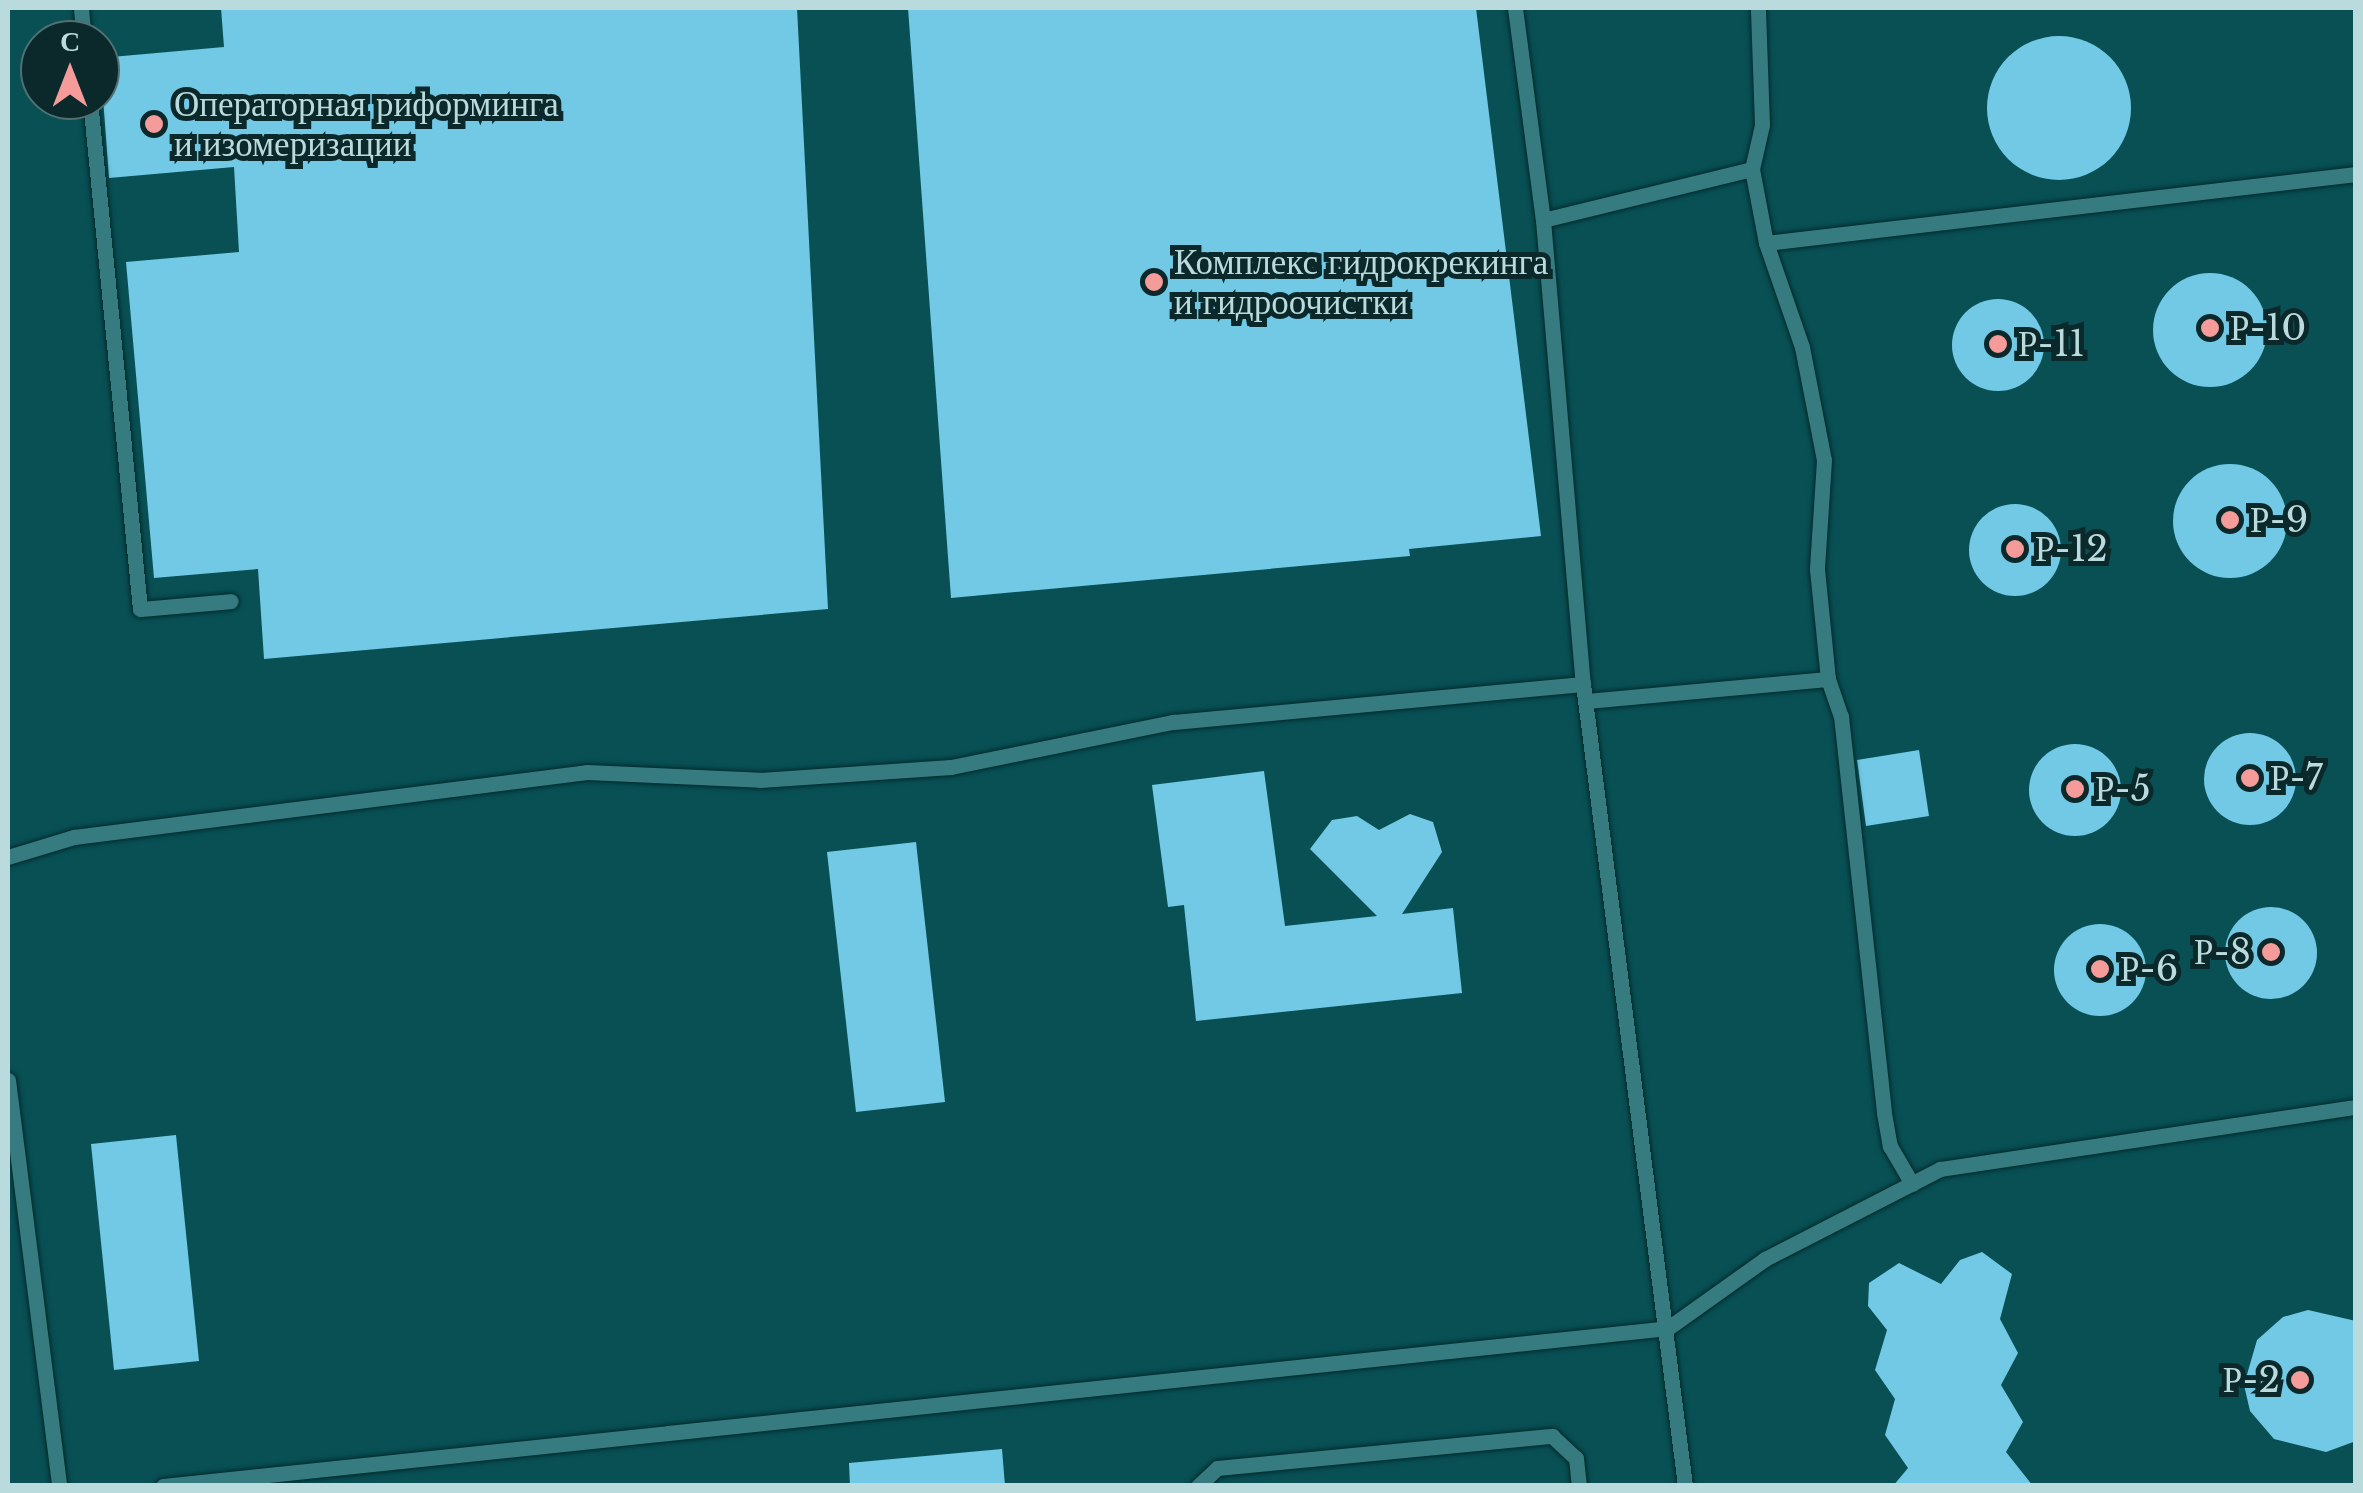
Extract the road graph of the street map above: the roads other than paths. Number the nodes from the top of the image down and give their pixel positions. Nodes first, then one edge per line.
1 (1515, 8) edge
2 (1758, 8) edge
3 (92, 120) edge
4 (1752, 169) junction
5 (2356, 174) edge
6 (1543, 220) junction
7 (1766, 243) junction
8 (231, 601) dead end
9 (1828, 679) junction
10 (1583, 684) junction
11 (1586, 702) junction
12 (8, 858) edge
13 (8, 1080) edge
14 (2356, 1107) edge
15 (1912, 1184) junction
16 (1668, 1328) junction
17 (59, 1486) edge
18 (164, 1486) edge
19 (1198, 1486) edge
20 (1579, 1486) edge
21 (1684, 1486) edge

1 - 6 lane
2 - 4 lane
3 - 8 lane
4 - 6 lane
4 - 7 lane
5 - 7 lane
6 - 10 lane
7 - 9 lane
9 - 11 lane
9 - 15 lane
10 - 11 lane
10 - 12 lane
11 - 16 lane
13 - 17 lane
14 - 15 lane
15 - 16 lane
16 - 18 lane
16 - 21 lane
19 - 20 lane

